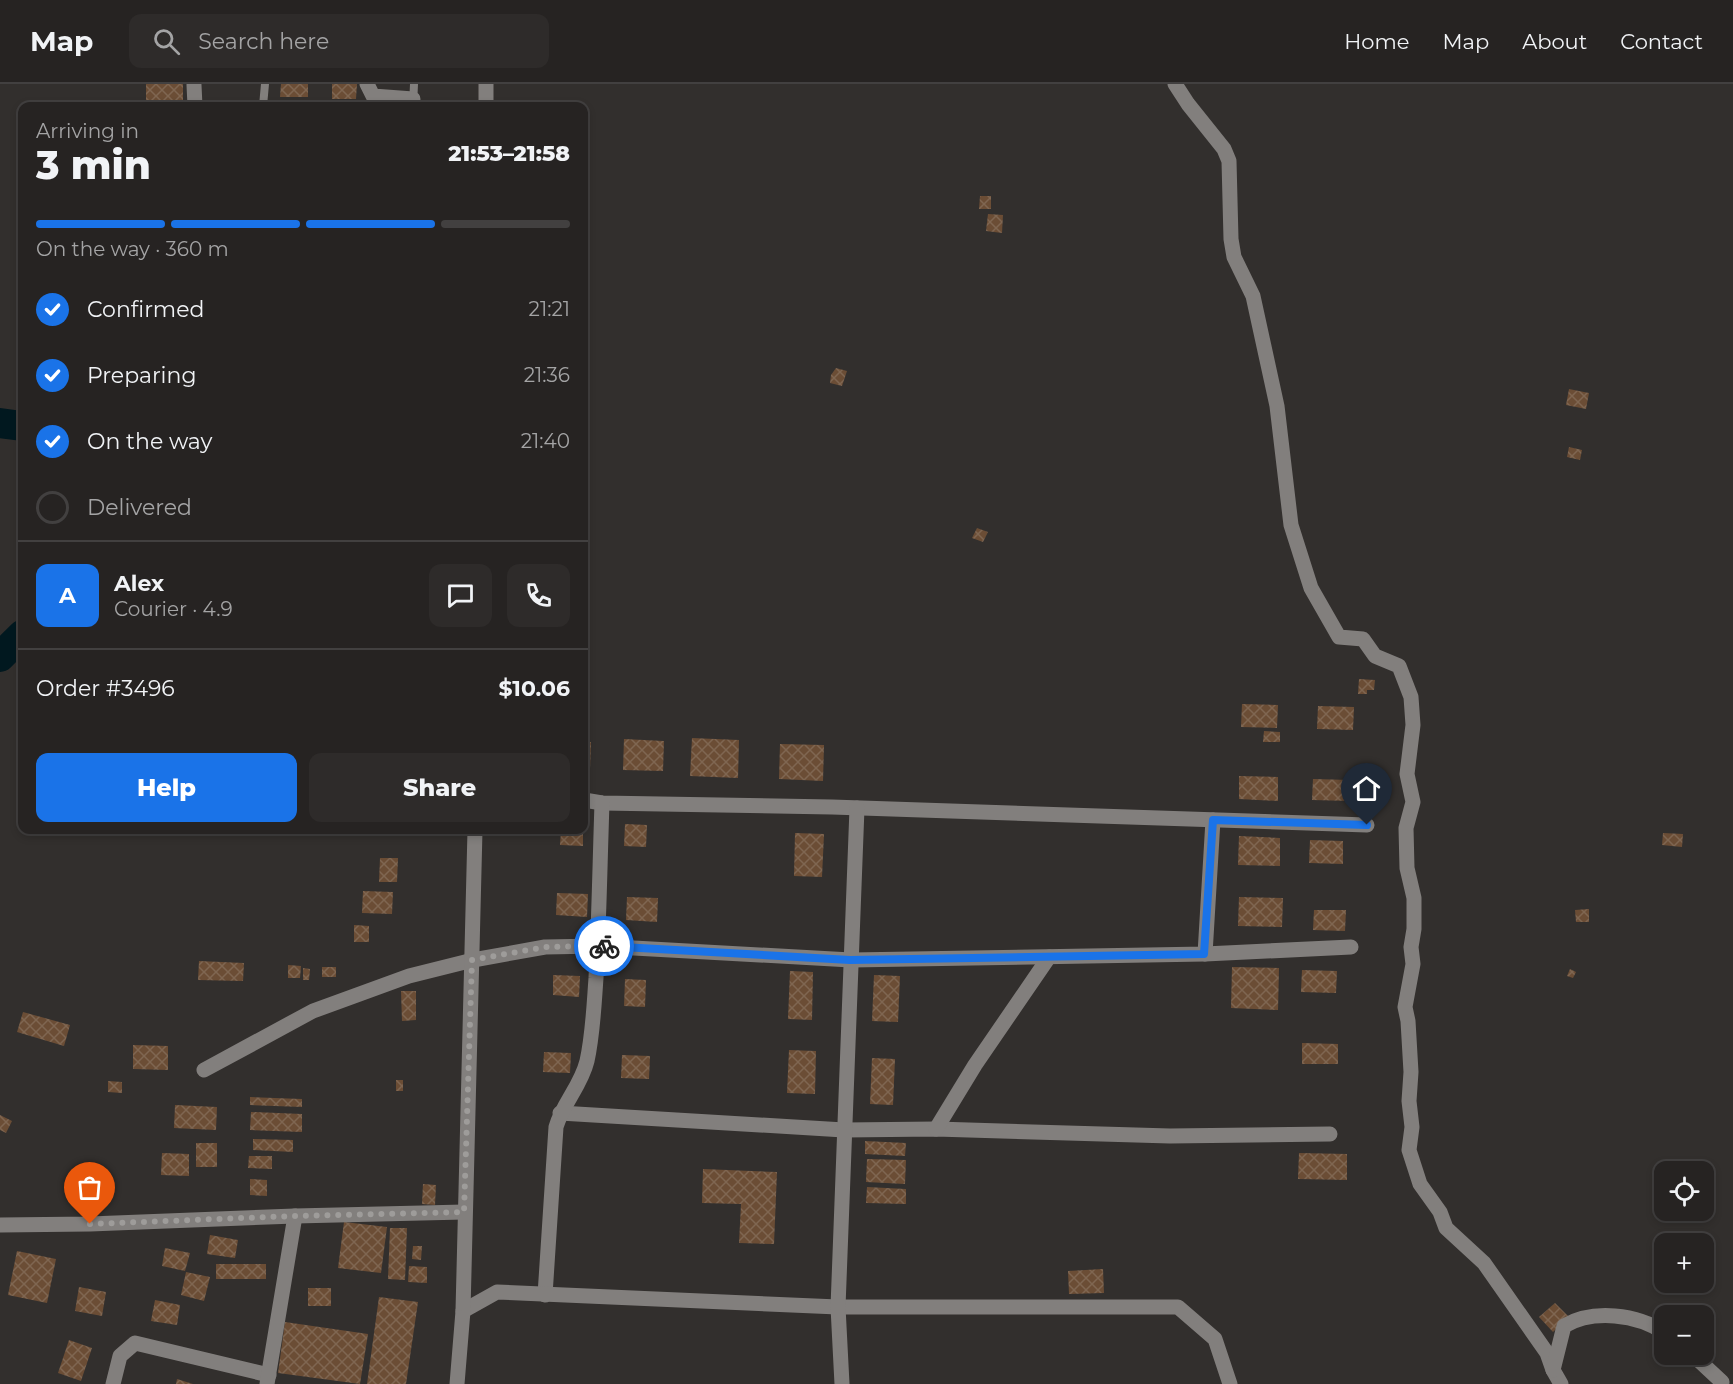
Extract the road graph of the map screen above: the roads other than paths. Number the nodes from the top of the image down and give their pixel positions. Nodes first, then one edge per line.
1 (264, 84) edge
2 (367, 84) edge
3 (486, 84) edge
4 (1175, 84) edge
5 (194, 85) edge
6 (413, 96) edge
7 (195, 102) edge
8 (263, 102) edge
9 (486, 102) edge
10 (588, 801) edge
11 (602, 803) junction
12 (857, 808) junction
13 (1213, 820) junction
14 (1367, 825) dead end
15 (475, 834) edge
16 (598, 946) junction
17 (1351, 947) dead end
18 (1204, 954) junction
19 (1049, 957) junction
20 (472, 960) junction
21 (850, 960) junction
22 (204, 1070) dead end
23 (560, 1113) junction
24 (936, 1129) junction
25 (844, 1130) junction
26 (1330, 1134) dead end
27 (464, 1212) junction
28 (295, 1216) junction
29 (0, 1225) edge
30 (545, 1295) junction
31 (838, 1307) junction
32 (463, 1311) junction
33 (1654, 1325) edge
34 (1704, 1365) edge
35 (1553, 1370) junction
36 (268, 1380) edge
37 (1722, 1382) dead end
38 (113, 1384) edge
39 (457, 1384) edge
40 (842, 1384) edge
41 (1230, 1384) edge
42 (1561, 1384) edge

1 - 8 lane
2 - 6 street
3 - 9 street
4 - 35 street
5 - 7 street
10 - 11 street
11 - 12 street
11 - 16 street
12 - 13 street
12 - 21 street
13 - 14 street
13 - 18 street
15 - 20 street
16 - 20 street
16 - 21 street
16 - 23 street
17 - 18 street
18 - 19 street
19 - 21 street
19 - 24 street
20 - 22 street
20 - 27 street
21 - 25 street
23 - 25 street
23 - 30 street
24 - 25 street
24 - 26 street
25 - 31 street
27 - 28 street
27 - 32 street
28 - 29 street
28 - 36 street
30 - 31 street
30 - 32 street
31 - 40 street
31 - 41 street
32 - 39 street
33 - 35 street
34 - 37 street
35 - 42 street
36 - 38 street

